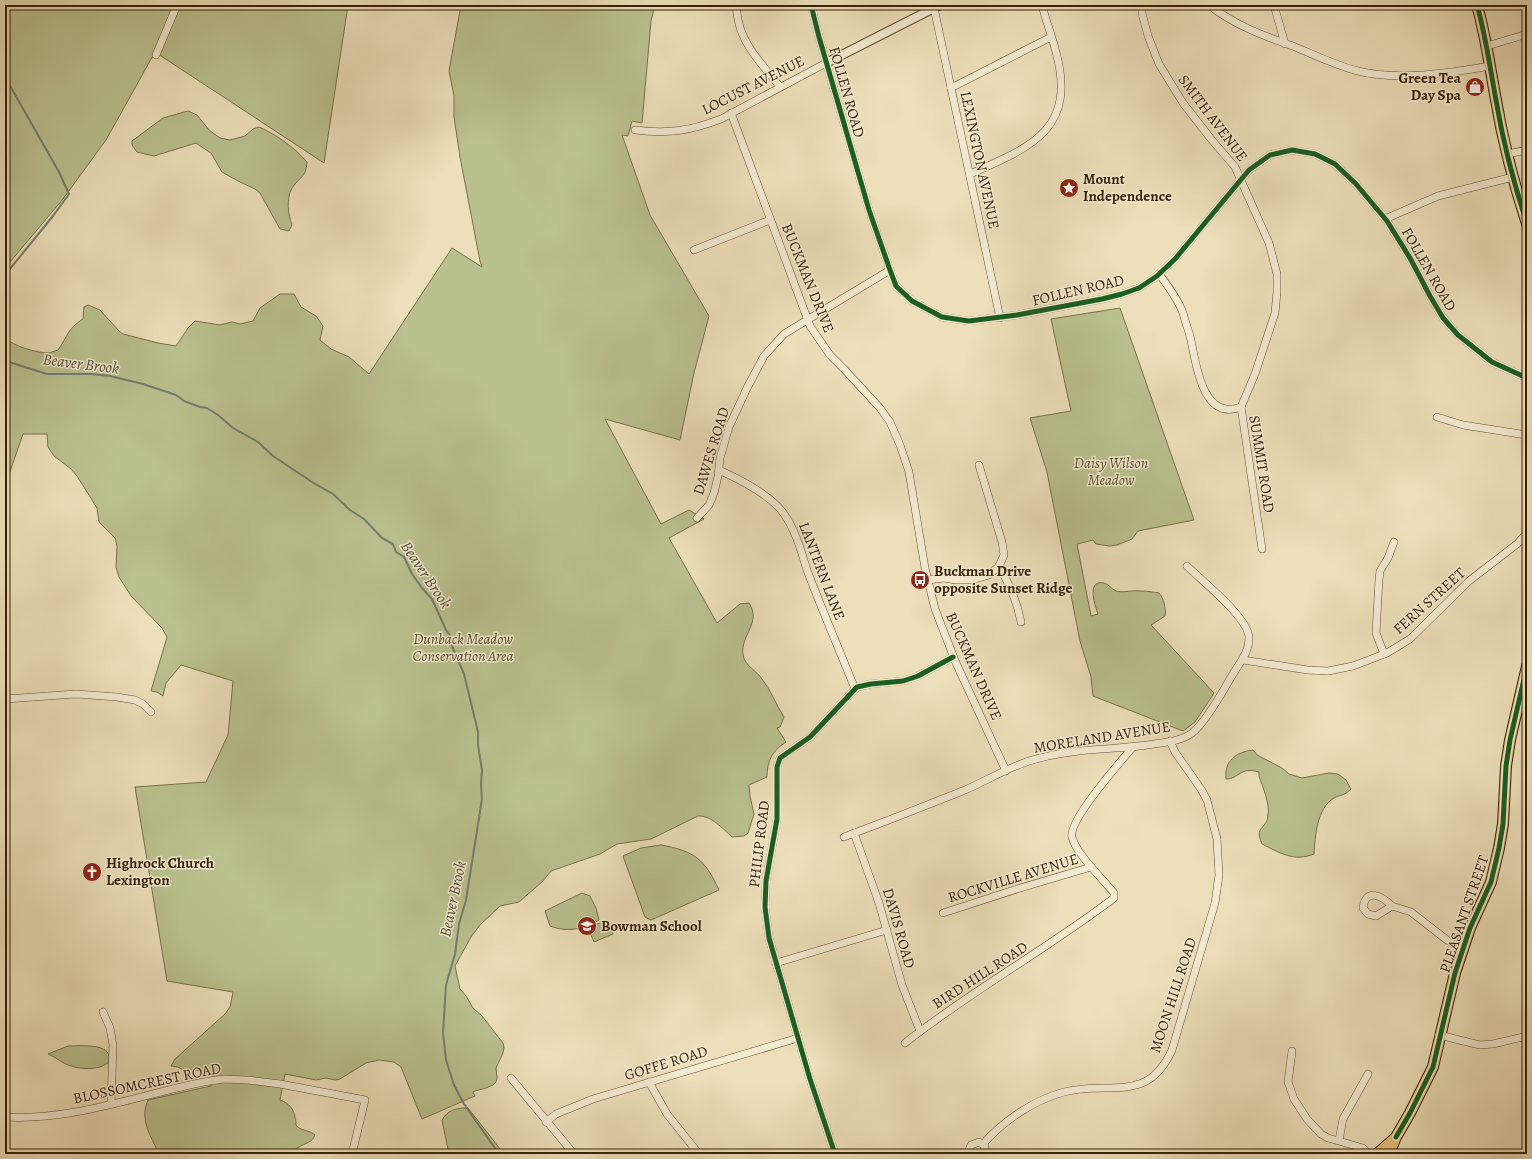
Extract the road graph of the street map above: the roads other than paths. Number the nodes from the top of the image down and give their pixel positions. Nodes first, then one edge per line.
1 (177, 5) edge
2 (736, 5) edge
3 (811, 5) edge
4 (1042, 5) edge
5 (1142, 5) edge
6 (1209, 5) edge
7 (1274, 5) edge
8 (1477, 5) edge
9 (937, 7) edge
10 (1527, 34) edge
11 (1051, 37) junction
12 (1285, 44) junction
13 (1487, 46) junction
14 (156, 55) dead end
15 (826, 63) junction
16 (1490, 66) junction
17 (780, 87) junction
18 (951, 88) junction
19 (731, 114) junction
20 (635, 130) dead end
21 (1527, 150) edge
22 (1507, 154) junction
23 (970, 174) junction
24 (1513, 177) junction
25 (1241, 180) junction
26 (1385, 219) junction
27 (770, 220) junction
28 (1527, 224) edge
29 (694, 250) dead end
30 (890, 270) junction
31 (1159, 274) junction
32 (1000, 318) junction
33 (808, 320) junction
34 (1527, 378) edge
35 (1241, 407) junction
36 (1437, 417) dead end
37 (1527, 435) edge
38 (979, 465) dead end
39 (719, 470) junction
40 (697, 518) dead end
41 (1527, 533) edge
42 (1394, 542) dead end
43 (1262, 549) dead end
44 (999, 566) junction
45 (1187, 566) dead end
46 (928, 580) junction
47 (1021, 622) dead end
48 (1384, 654) junction
49 (953, 657) junction
50 (1243, 660) junction
51 (1527, 666) edge
52 (855, 689) junction
53 (5, 698) edge
54 (151, 712) dead end
55 (1170, 741) junction
56 (1133, 747) junction
57 (1006, 771) junction
58 (854, 833) junction
59 (844, 837) dead end
60 (1091, 867) junction
61 (1392, 906) dead end
62 (943, 913) dead end
63 (886, 930) junction
64 (1463, 950) junction
65 (776, 963) junction
66 (103, 1012) dead end
67 (920, 1031) junction
68 (1439, 1036) junction
69 (1527, 1036) edge
70 (798, 1038) junction
71 (904, 1043) dead end
72 (1292, 1051) dead end
73 (1368, 1074) dead end
74 (511, 1078) dead end
75 (649, 1082) junction
76 (111, 1104) junction
77 (5, 1117) edge
78 (546, 1122) junction
79 (1396, 1137) junction
80 (1339, 1140) junction
81 (983, 1144) junction
82 (352, 1154) edge
83 (574, 1154) edge
84 (699, 1154) edge
85 (835, 1154) edge
86 (970, 1154) edge
87 (984, 1154) edge
88 (1376, 1154) edge
89 (1390, 1154) edge

1 - 14 street
2 - 17 street
3 - 15 street, FOLLEN ROAD
4 - 11 street
5 - 25 street, SMITH AVENUE
6 - 12 street
7 - 12 street
8 - 13 main road
9 - 15 street, LOCUST AVENUE
9 - 18 street, LEXINGTON AVENUE
10 - 13 street
11 - 18 street
11 - 23 street
12 - 16 street
13 - 16 main road
15 - 17 street, LOCUST AVENUE
15 - 30 street, FOLLEN ROAD
16 - 22 main road
17 - 19 street, LOCUST AVENUE
18 - 23 street, LEXINGTON AVENUE
19 - 20 street, LOCUST AVENUE
19 - 27 street, BUCKMAN DRIVE
21 - 22 street
22 - 24 main road
23 - 32 street, LEXINGTON AVENUE
24 - 26 street
24 - 28 main road
25 - 26 street, FOLLEN ROAD
25 - 31 street, FOLLEN ROAD
25 - 35 street, SUMMIT ROAD
26 - 34 street, FOLLEN ROAD
27 - 29 street
27 - 33 street, BUCKMAN DRIVE
30 - 32 street, FOLLEN ROAD
30 - 33 street, DAWES ROAD
31 - 32 street, FOLLEN ROAD
31 - 35 street
33 - 39 street, DAWES ROAD
33 - 46 street, BUCKMAN DRIVE
35 - 43 street, SUMMIT ROAD
36 - 37 street
38 - 44 street
39 - 40 street, DAWES ROAD
39 - 52 street, LANTERN LANE
41 - 48 street, FERN STREET
42 - 48 street
44 - 46 street
44 - 47 street
45 - 50 street
46 - 49 street, BUCKMAN DRIVE
48 - 50 street, FERN STREET
49 - 52 street
49 - 57 street, BUCKMAN DRIVE
50 - 55 street, MORELAND AVENUE
51 - 64 main road, PLEASANT STREET
52 - 65 street, PHILIP ROAD
53 - 54 street
55 - 56 street, MORELAND AVENUE
55 - 81 street, MOON HILL ROAD
56 - 57 street, MORELAND AVENUE
56 - 60 street
57 - 58 street, MORELAND AVENUE
58 - 59 street, MORELAND AVENUE
58 - 63 street, DAVIS ROAD
60 - 62 street, ROCKVILLE AVENUE
60 - 67 street, BIRD HILL ROAD
61 - 64 street
63 - 65 street
63 - 67 street, DAVIS ROAD
64 - 68 main road, PLEASANT STREET
65 - 70 street, PHILIP ROAD
66 - 76 street
67 - 71 street, BIRD HILL ROAD
68 - 69 street
68 - 79 main road, PLEASANT STREET
70 - 75 street, GOFFE ROAD
70 - 85 street, PHILIP ROAD
72 - 80 street
73 - 80 street
74 - 78 street
75 - 78 street, GOFFE ROAD
75 - 84 street
76 - 77 street, BLOSSOMCREST ROAD
76 - 82 street, BLOSSOMCREST ROAD
78 - 83 street
79 - 88 main road, PLEASANT STREET
79 - 89 main road, PLEASANT STREET
80 - 88 street
81 - 86 street, MOON HILL ROAD
81 - 87 street

